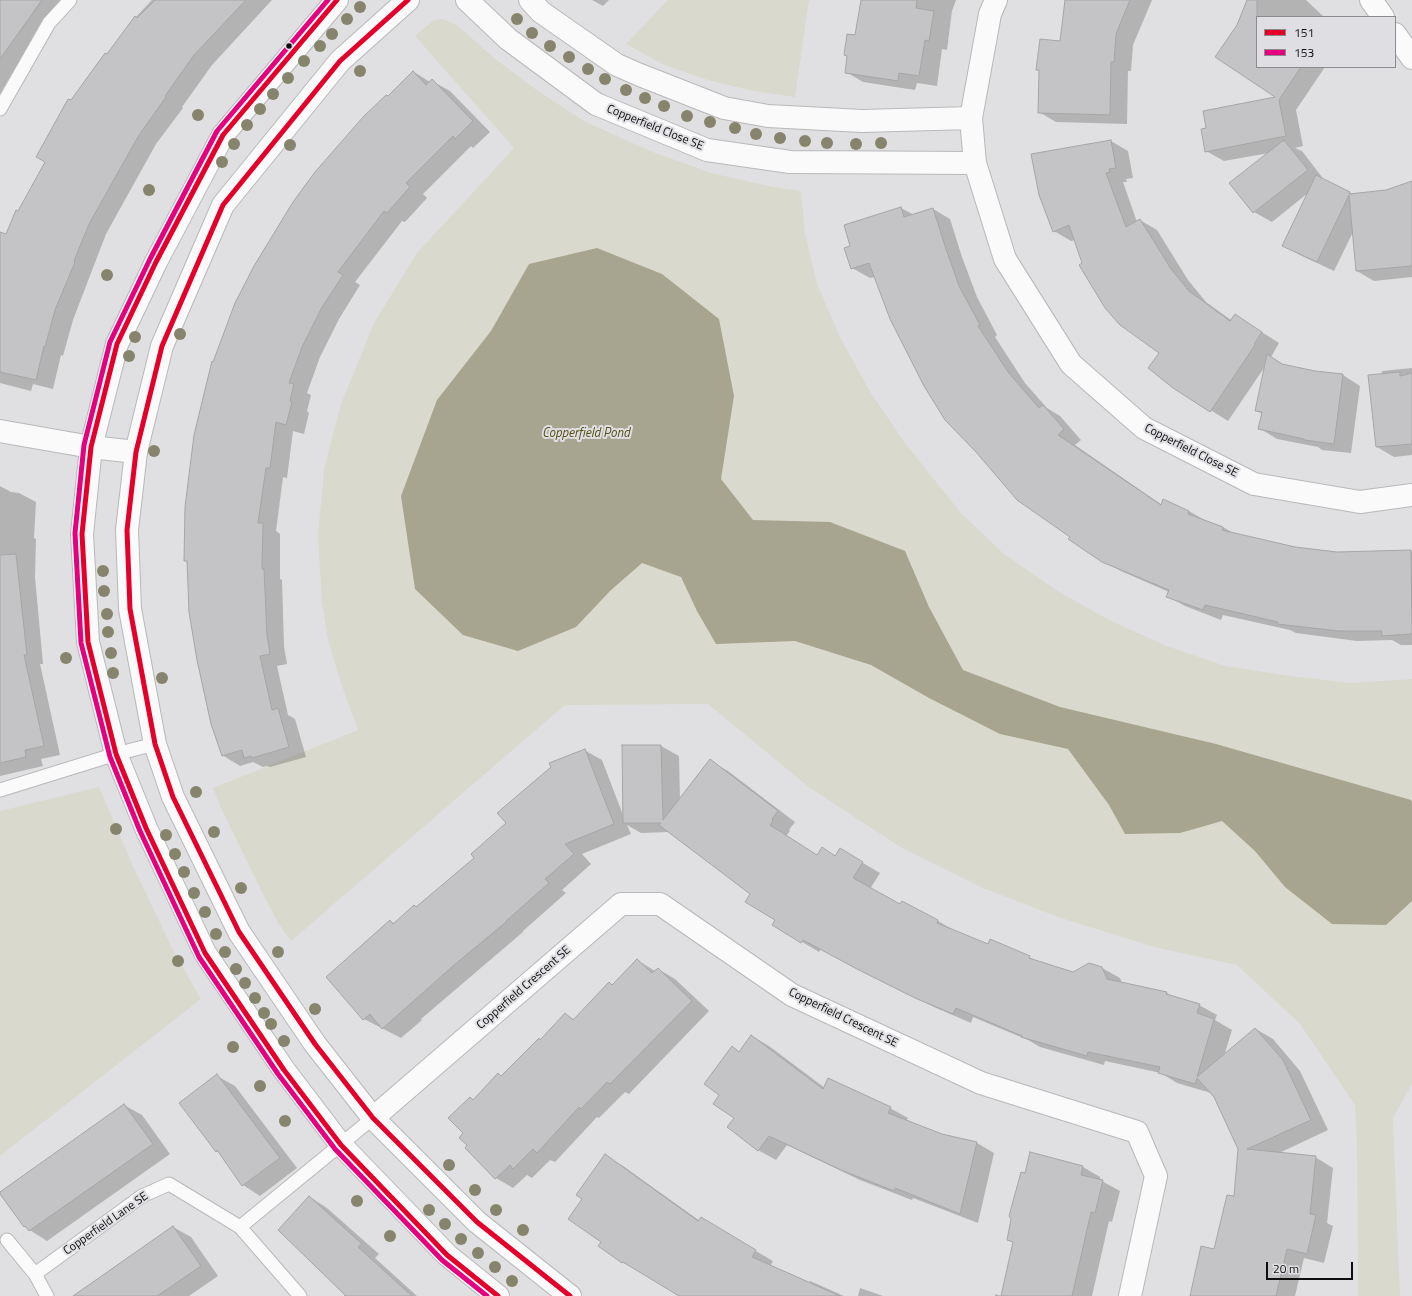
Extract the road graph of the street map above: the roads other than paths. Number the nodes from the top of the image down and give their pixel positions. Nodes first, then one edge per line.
1 (70, 0) edge
2 (337, 0) edge
3 (408, 0) edge
4 (467, 0) edge
5 (530, 0) edge
6 (996, 0) edge
7 (1371, 0) edge
8 (1382, 16) edge
9 (1396, 35) edge
10 (1412, 58) edge
11 (0, 110) edge
12 (971, 118) junction
13 (975, 163) junction
14 (0, 431) edge
15 (91, 447) junction
16 (136, 452) junction
17 (1412, 495) edge
18 (155, 744) junction
19 (116, 754) junction
20 (0, 790) edge
21 (373, 1118) junction
22 (341, 1145) junction
23 (240, 1227) junction
24 (7, 1240) dead end
25 (35, 1274) junction
26 (47, 1296) edge
27 (300, 1296) edge
28 (498, 1296) edge
29 (570, 1296) edge
30 (1130, 1296) edge

1 - 11 lane
2 - 15 street
3 - 16 street
4 - 13 street, Copperfield Close SE
5 - 12 street
6 - 12 street, Copperfield Close SE
7 - 8 street
9 - 10 street
12 - 13 street, Copperfield Close SE
13 - 17 street, Copperfield Close SE
14 - 15 street
15 - 16 street
15 - 19 street
16 - 18 street
18 - 19 lane
18 - 21 street
19 - 20 lane
19 - 22 street
21 - 22 lane
21 - 29 street
21 - 30 street, Copperfield Crescent SE
22 - 23 lane
22 - 28 street
23 - 25 lane, Copperfield Lane SE
23 - 27 lane, Copperfield Lane SE
24 - 25 lane
25 - 26 lane

